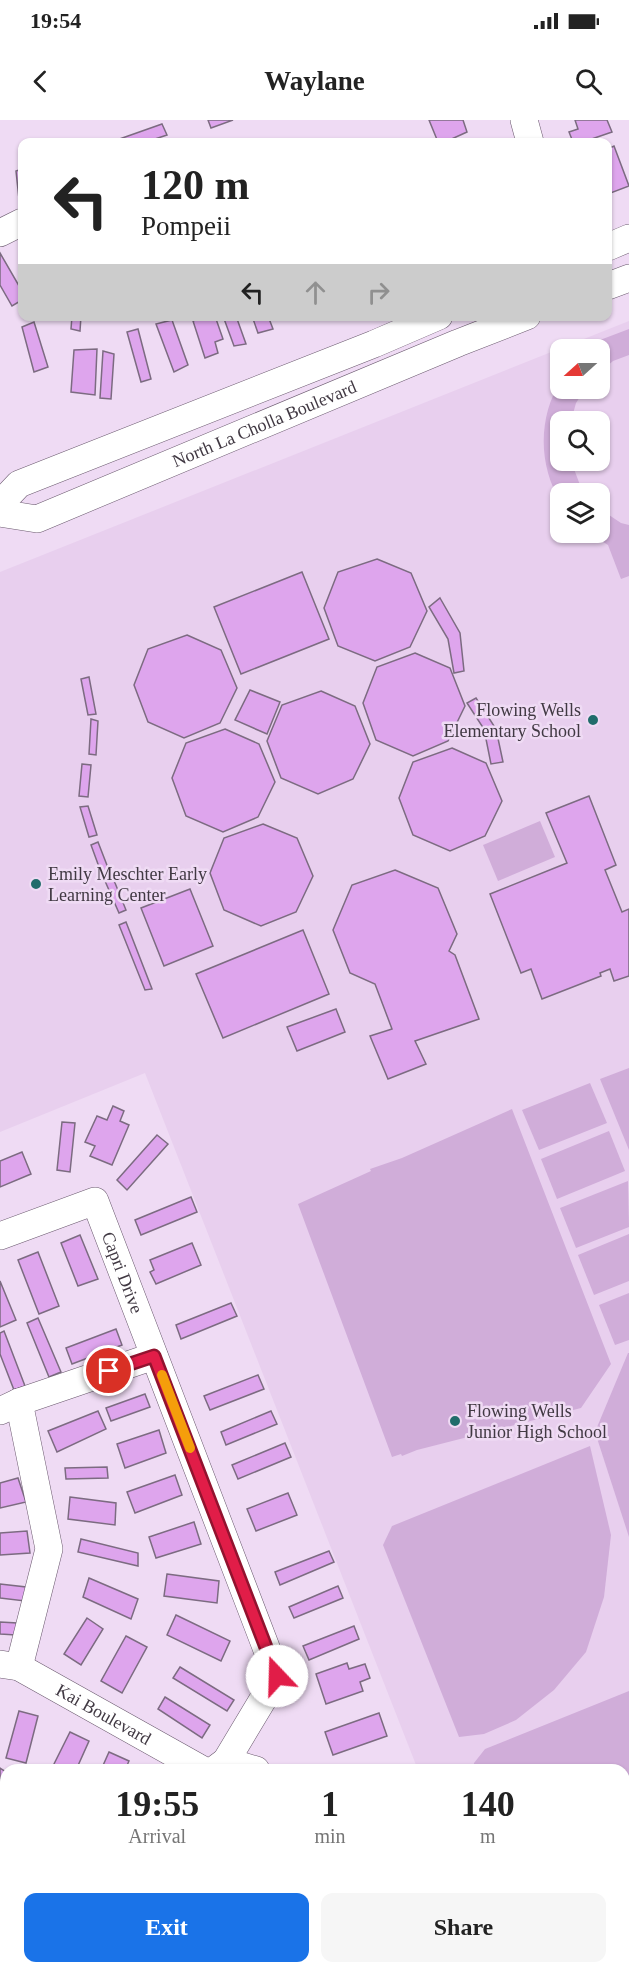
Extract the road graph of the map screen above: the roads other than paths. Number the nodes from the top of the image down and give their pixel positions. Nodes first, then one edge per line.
1 (524, 120) edge
2 (529, 138) edge
3 (18, 224) edge
4 (0, 233) edge
5 (629, 238) edge
6 (612, 245) edge
7 (629, 278) edge
8 (612, 284) edge
9 (427, 321) edge
10 (514, 321) edge
11 (0, 504) edge
12 (0, 513) edge
13 (0, 1236) edge
14 (154, 1356) junction
15 (9, 1406) edge
16 (10, 1665) edge
17 (208, 1764) edge
18 (216, 1764) edge

1 - 2 street
3 - 4 street
5 - 6 street
7 - 8 street
9 - 11 street, North La Cholla Boulevard
10 - 12 street, North La Cholla Boulevard
13 - 14 street, Capri Drive
14 - 15 street
14 - 18 street, Capri Drive
15 - 16 street
16 - 17 street, Kai Boulevard

